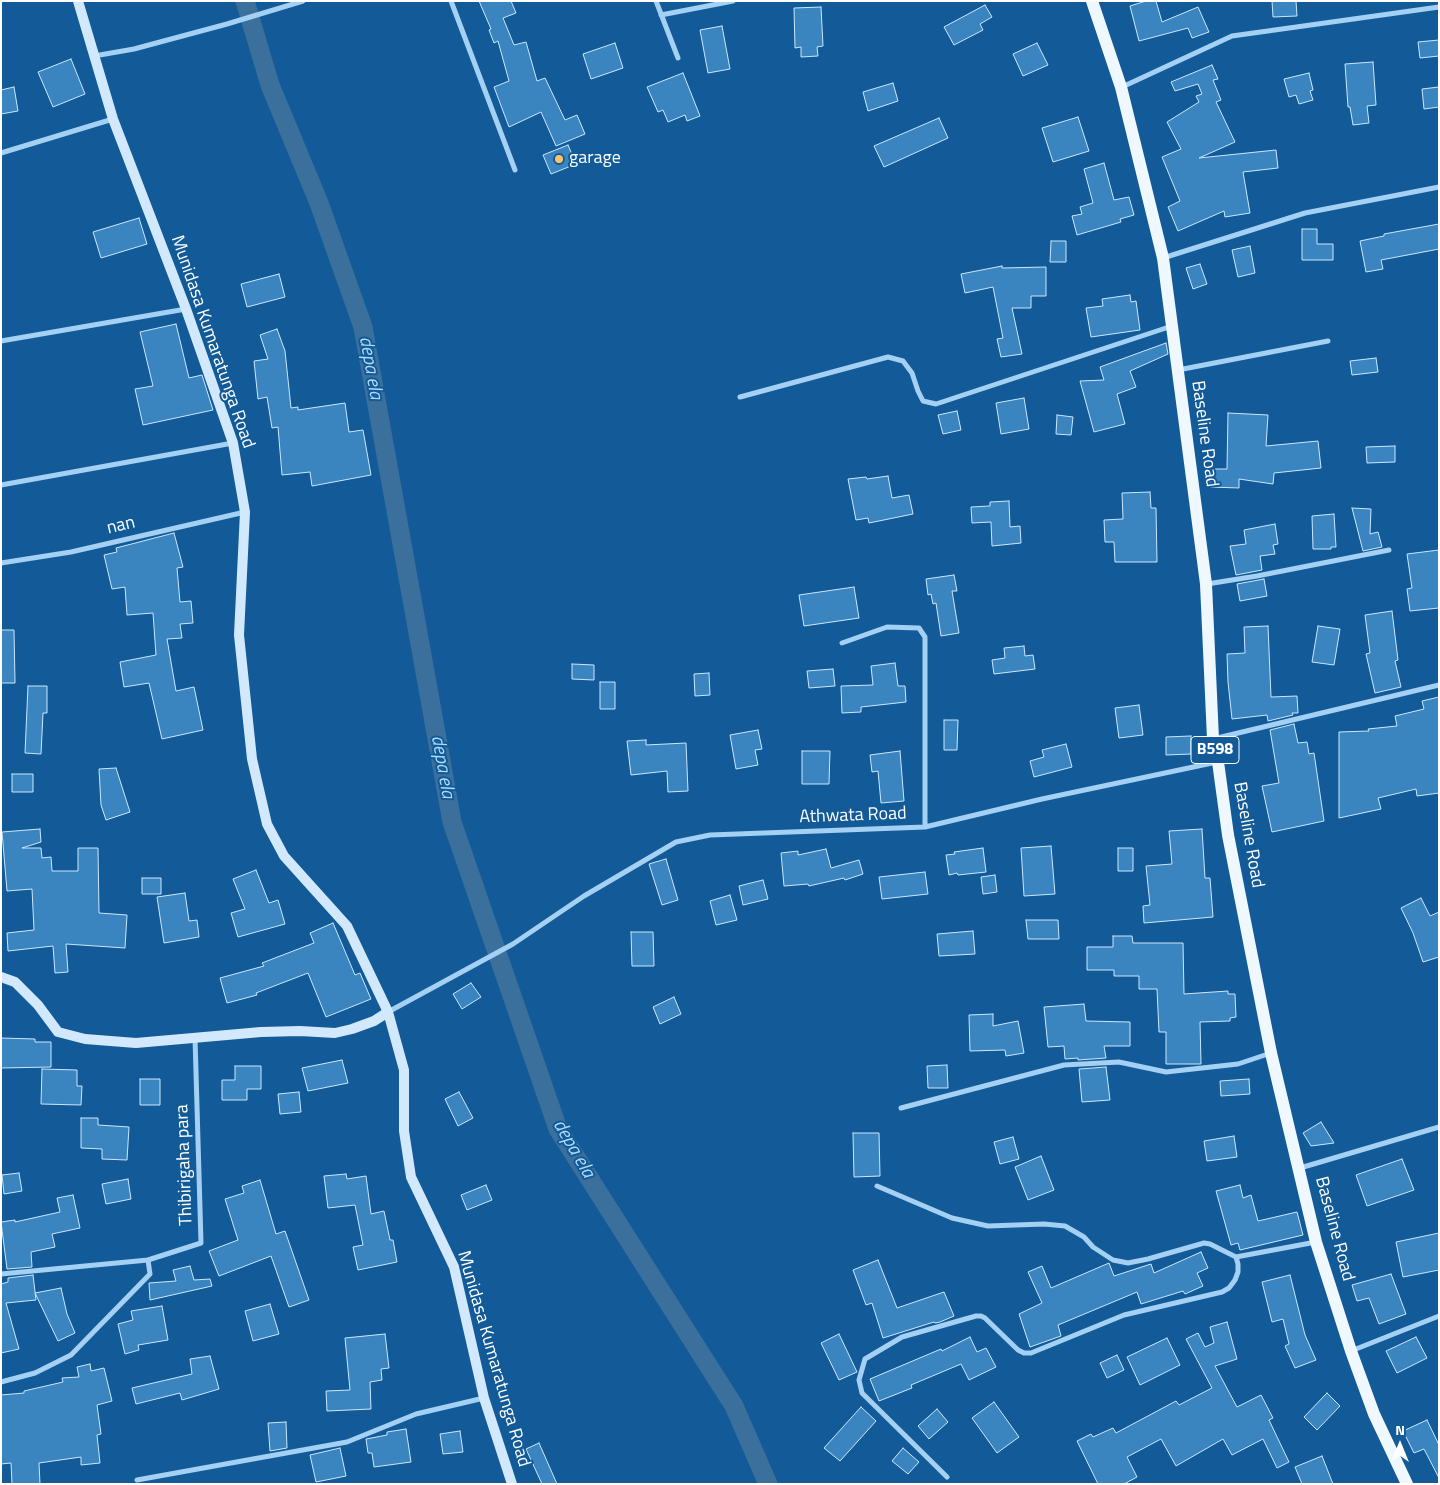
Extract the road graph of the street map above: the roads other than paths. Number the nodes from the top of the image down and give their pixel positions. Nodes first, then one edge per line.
1 (78, 1) edge
2 (303, 1) edge
3 (451, 1) edge
4 (656, 1) edge
5 (733, 1) edge
6 (1092, 1) edge
7 (1439, 7) edge
8 (661, 15) junction
9 (94, 56) junction
10 (678, 58) dead end
11 (1121, 87) junction
12 (113, 119) junction
13 (1, 153) edge
14 (515, 170) dead end
15 (1439, 187) edge
16 (1163, 258) junction
17 (186, 309) junction
18 (1172, 326) junction
19 (1, 341) edge
20 (1328, 341) dead end
21 (1178, 370) junction
22 (740, 397) dead end
23 (233, 443) junction
24 (1, 485) edge
25 (245, 512) junction
26 (1389, 550) dead end
27 (1, 563) edge
28 (1206, 584) junction
29 (842, 644) dead end
30 (1439, 686) edge
31 (1213, 739) junction
32 (1218, 762) junction
33 (925, 827) junction
34 (1, 977) edge
35 (388, 1012) junction
36 (195, 1038) junction
37 (1271, 1053) junction
38 (901, 1108) dead end
39 (1439, 1127) edge
40 (1300, 1168) junction
41 (877, 1186) dead end
42 (1316, 1242) junction
43 (1236, 1257) junction
44 (148, 1260) junction
45 (1, 1274) edge
46 (1439, 1316) edge
47 (1351, 1351) junction
48 (1, 1382) edge
49 (484, 1398) junction
50 (947, 1477) dead end
51 (137, 1480) dead end
52 (512, 1484) edge
53 (1407, 1484) edge

1 - 9 street, Munidasa Kumaratunga Road
2 - 9 street
3 - 14 street
4 - 8 street
5 - 8 street
6 - 11 main road, Baseline Road / B598
7 - 11 street
8 - 10 street
9 - 12 street, Munidasa Kumaratunga Road
11 - 16 main road, Baseline Road / B598
12 - 13 street
12 - 17 street, Munidasa Kumaratunga Road
15 - 16 street
16 - 18 main road, Baseline Road / B598
17 - 19 street
17 - 23 street, Munidasa Kumaratunga Road
18 - 21 main road, Baseline Road / B598
18 - 22 street
20 - 21 street
21 - 28 main road, Baseline Road / B598
23 - 24 street
23 - 25 street, Munidasa Kumaratunga Road
25 - 27 street, nan
25 - 35 street, Munidasa Kumaratunga Road
26 - 28 street
28 - 31 main road, Baseline Road / B598
29 - 33 street
30 - 31 street
31 - 32 main road, Baseline Road / B598
32 - 33 street, Athwata Road
32 - 37 main road, Baseline Road / B598
33 - 35 street, Athwata Road
34 - 36 street
35 - 36 street
35 - 49 street, Munidasa Kumaratunga Road
36 - 44 street, Thibirigaha para
37 - 38 street
37 - 40 main road, Baseline Road / B598
39 - 40 street
40 - 42 main road, Baseline Road / B598
41 - 43 street
42 - 43 street
42 - 47 main road, Baseline Road / B598
43 - 50 street
44 - 45 street
44 - 48 street
46 - 47 street
47 - 53 main road, Baseline Road / B598
49 - 51 street
49 - 52 street, Munidasa Kumaratunga Road

